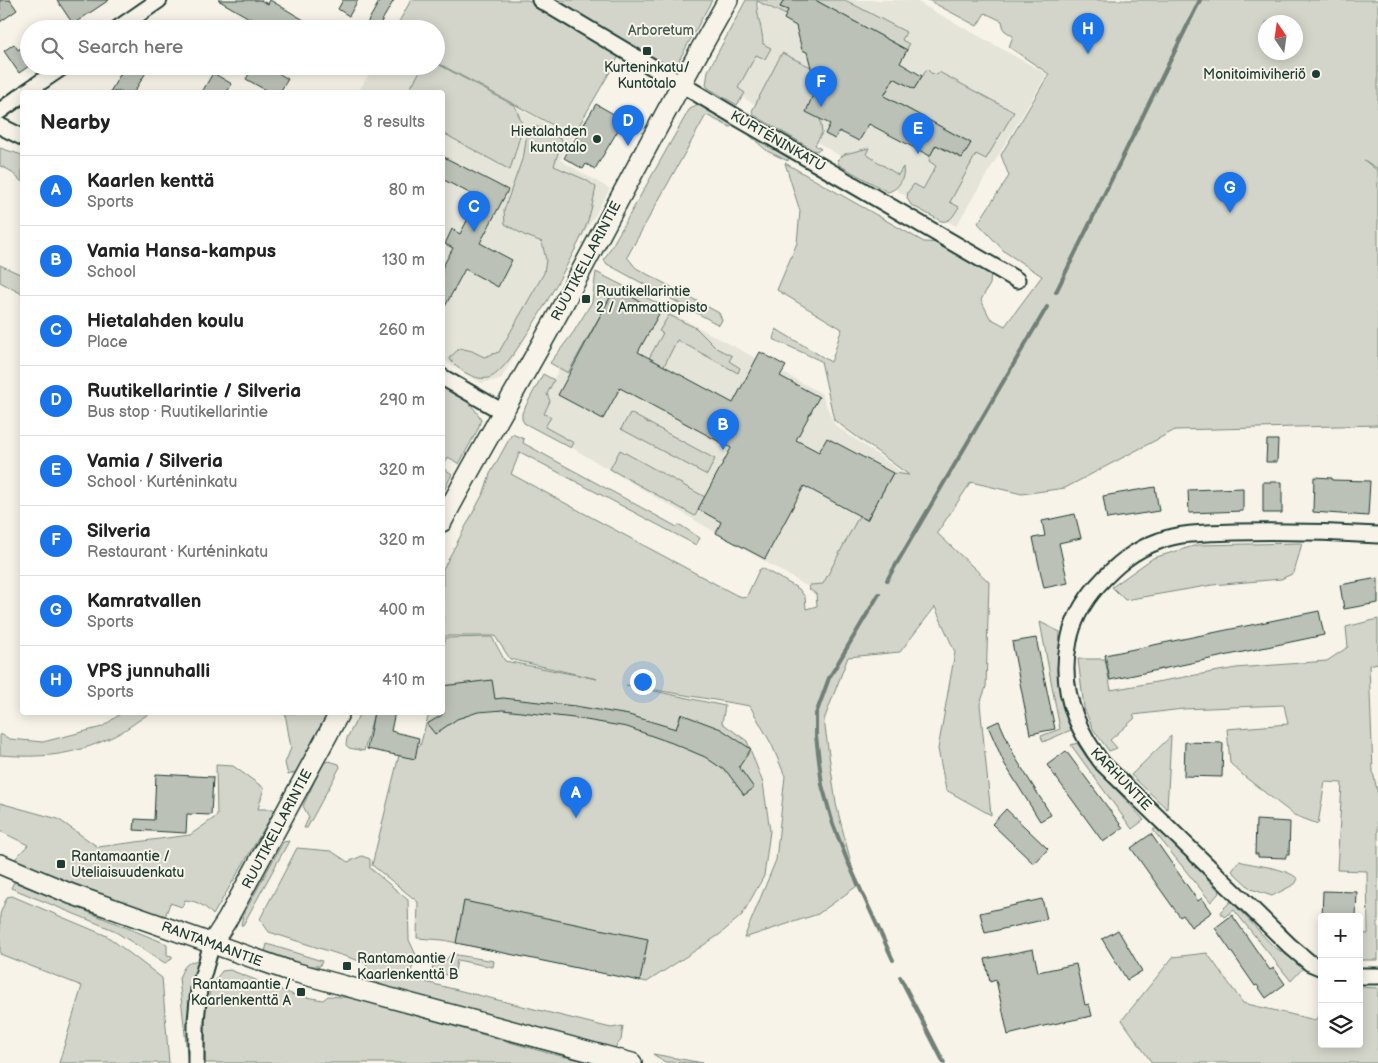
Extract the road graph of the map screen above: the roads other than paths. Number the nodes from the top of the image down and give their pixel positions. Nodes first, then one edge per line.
1 (159, 0) edge
2 (540, 0) edge
3 (728, 0) edge
4 (131, 20) edge
5 (51, 75) edge
6 (680, 84) junction
7 (29, 90) edge
8 (20, 96) edge
9 (0, 111) edge
10 (0, 126) edge
11 (20, 136) edge
12 (1017, 280) dead end
13 (445, 379) edge
14 (504, 412) junction
15 (445, 516) edge
16 (1378, 535) edge
17 (338, 715) edge
18 (0, 864) edge
19 (212, 943) junction
20 (1318, 966) edge
21 (1363, 976) edge
22 (1378, 976) edge
23 (196, 1063) edge
24 (632, 1063) edge

1 - 4 street
2 - 6 street, KURTÉNINKATU
3 - 6 main road, RUUTIKELLARINTIE
5 - 7 street
6 - 12 street, KURTÉNINKATU
6 - 14 main road, RUUTIKELLARINTIE
8 - 9 street
10 - 11 street
13 - 14 street
14 - 15 main road, RUUTIKELLARINTIE
16 - 20 street, KARHUNTIE
17 - 19 main road, RUUTIKELLARINTIE
18 - 19 main road, RANTAMAANTIE
19 - 23 street
19 - 24 main road, RANTAMAANTIE
21 - 22 street

